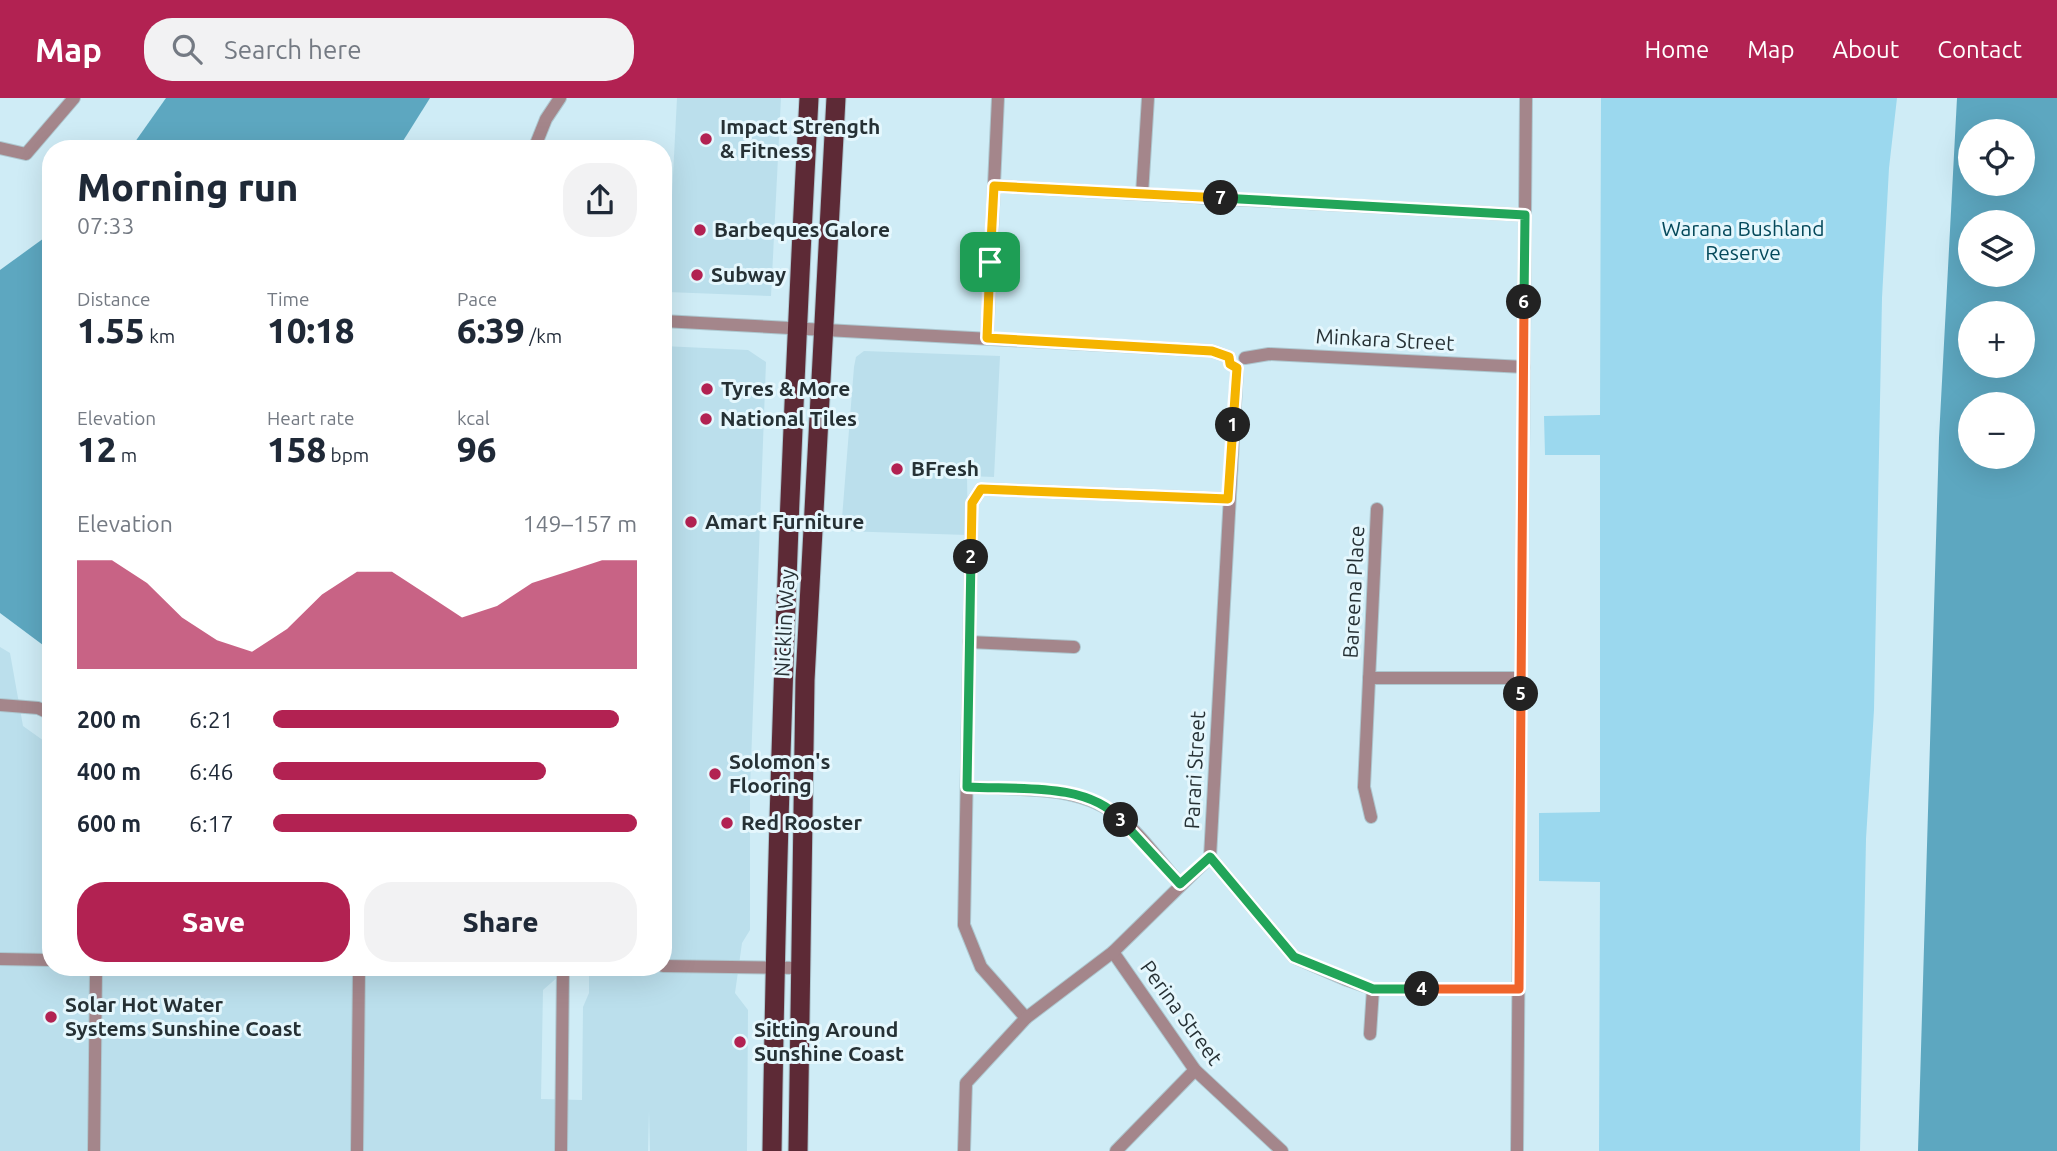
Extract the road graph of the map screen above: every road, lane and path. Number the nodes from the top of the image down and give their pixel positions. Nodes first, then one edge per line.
1 (74, 98) edge
2 (559, 98) edge
3 (809, 98) edge
4 (836, 98) edge
5 (998, 98) edge
6 (1147, 98) edge
7 (1526, 98) edge
8 (538, 140) edge
9 (0, 148) edge
10 (994, 186) junction
11 (1142, 194) junction
12 (1525, 215) junction
13 (672, 321) edge
14 (796, 328) junction
15 (825, 329) junction
16 (987, 338) junction
17 (1237, 361) junction
18 (1524, 367) junction
19 (1228, 499) junction
20 (1377, 509) dead end
21 (969, 642) junction
22 (1074, 647) dead end
23 (1369, 677) junction
24 (1521, 678) junction
25 (0, 705) edge
26 (42, 710) edge
27 (967, 787) junction
28 (1371, 817) dead end
29 (1210, 857) junction
30 (1180, 884) junction
31 (1113, 952) junction
32 (0, 959) edge
33 (42, 960) edge
34 (672, 966) edge
35 (773, 967) junction
36 (802, 968) junction
37 (96, 976) edge
38 (359, 976) edge
39 (563, 976) edge
40 (1373, 989) junction
41 (1519, 989) junction
42 (1026, 1018) junction
43 (1370, 1034) dead end
44 (1195, 1070) junction
45 (94, 1151) edge
46 (357, 1151) edge
47 (561, 1151) edge
48 (772, 1151) edge
49 (798, 1151) edge
50 (964, 1151) edge
51 (1116, 1151) edge
52 (1282, 1151) edge
53 (1517, 1151) edge

1 - 9 street
2 - 8 street
3 - 14 highway, Nicklin Way
4 - 15 highway, Nicklin Way
5 - 10 street
6 - 11 street
7 - 12 street
10 - 11 street
10 - 16 street
11 - 12 street
12 - 18 street
13 - 14 street, Minkara Street
14 - 15 street, Minkara Street
14 - 35 highway, Nicklin Way
15 - 16 street, Minkara Street
15 - 36 highway, Nicklin Way
16 - 17 street, Minkara Street
17 - 18 street, Minkara Street
17 - 19 street, Parari Street
18 - 24 street
19 - 21 street
19 - 29 street, Parari Street
20 - 23 street, Bareena Place
21 - 22 street
21 - 27 street
23 - 24 street, Bareena Place
23 - 28 street, Bareena Place
24 - 41 street
25 - 26 street
27 - 30 street
27 - 42 street
29 - 30 street, Parari Street
29 - 40 street
30 - 31 street, Parari Street
31 - 42 street, Parari Street
31 - 44 street, Perina Street
32 - 33 street
34 - 35 street
35 - 36 street
35 - 48 highway, Nicklin Way
36 - 49 highway, Nicklin Way
37 - 45 street
38 - 46 street
39 - 47 street
40 - 41 street
40 - 43 street
41 - 53 street
42 - 50 street, Parari Street
44 - 51 street
44 - 52 street, Perina Street

